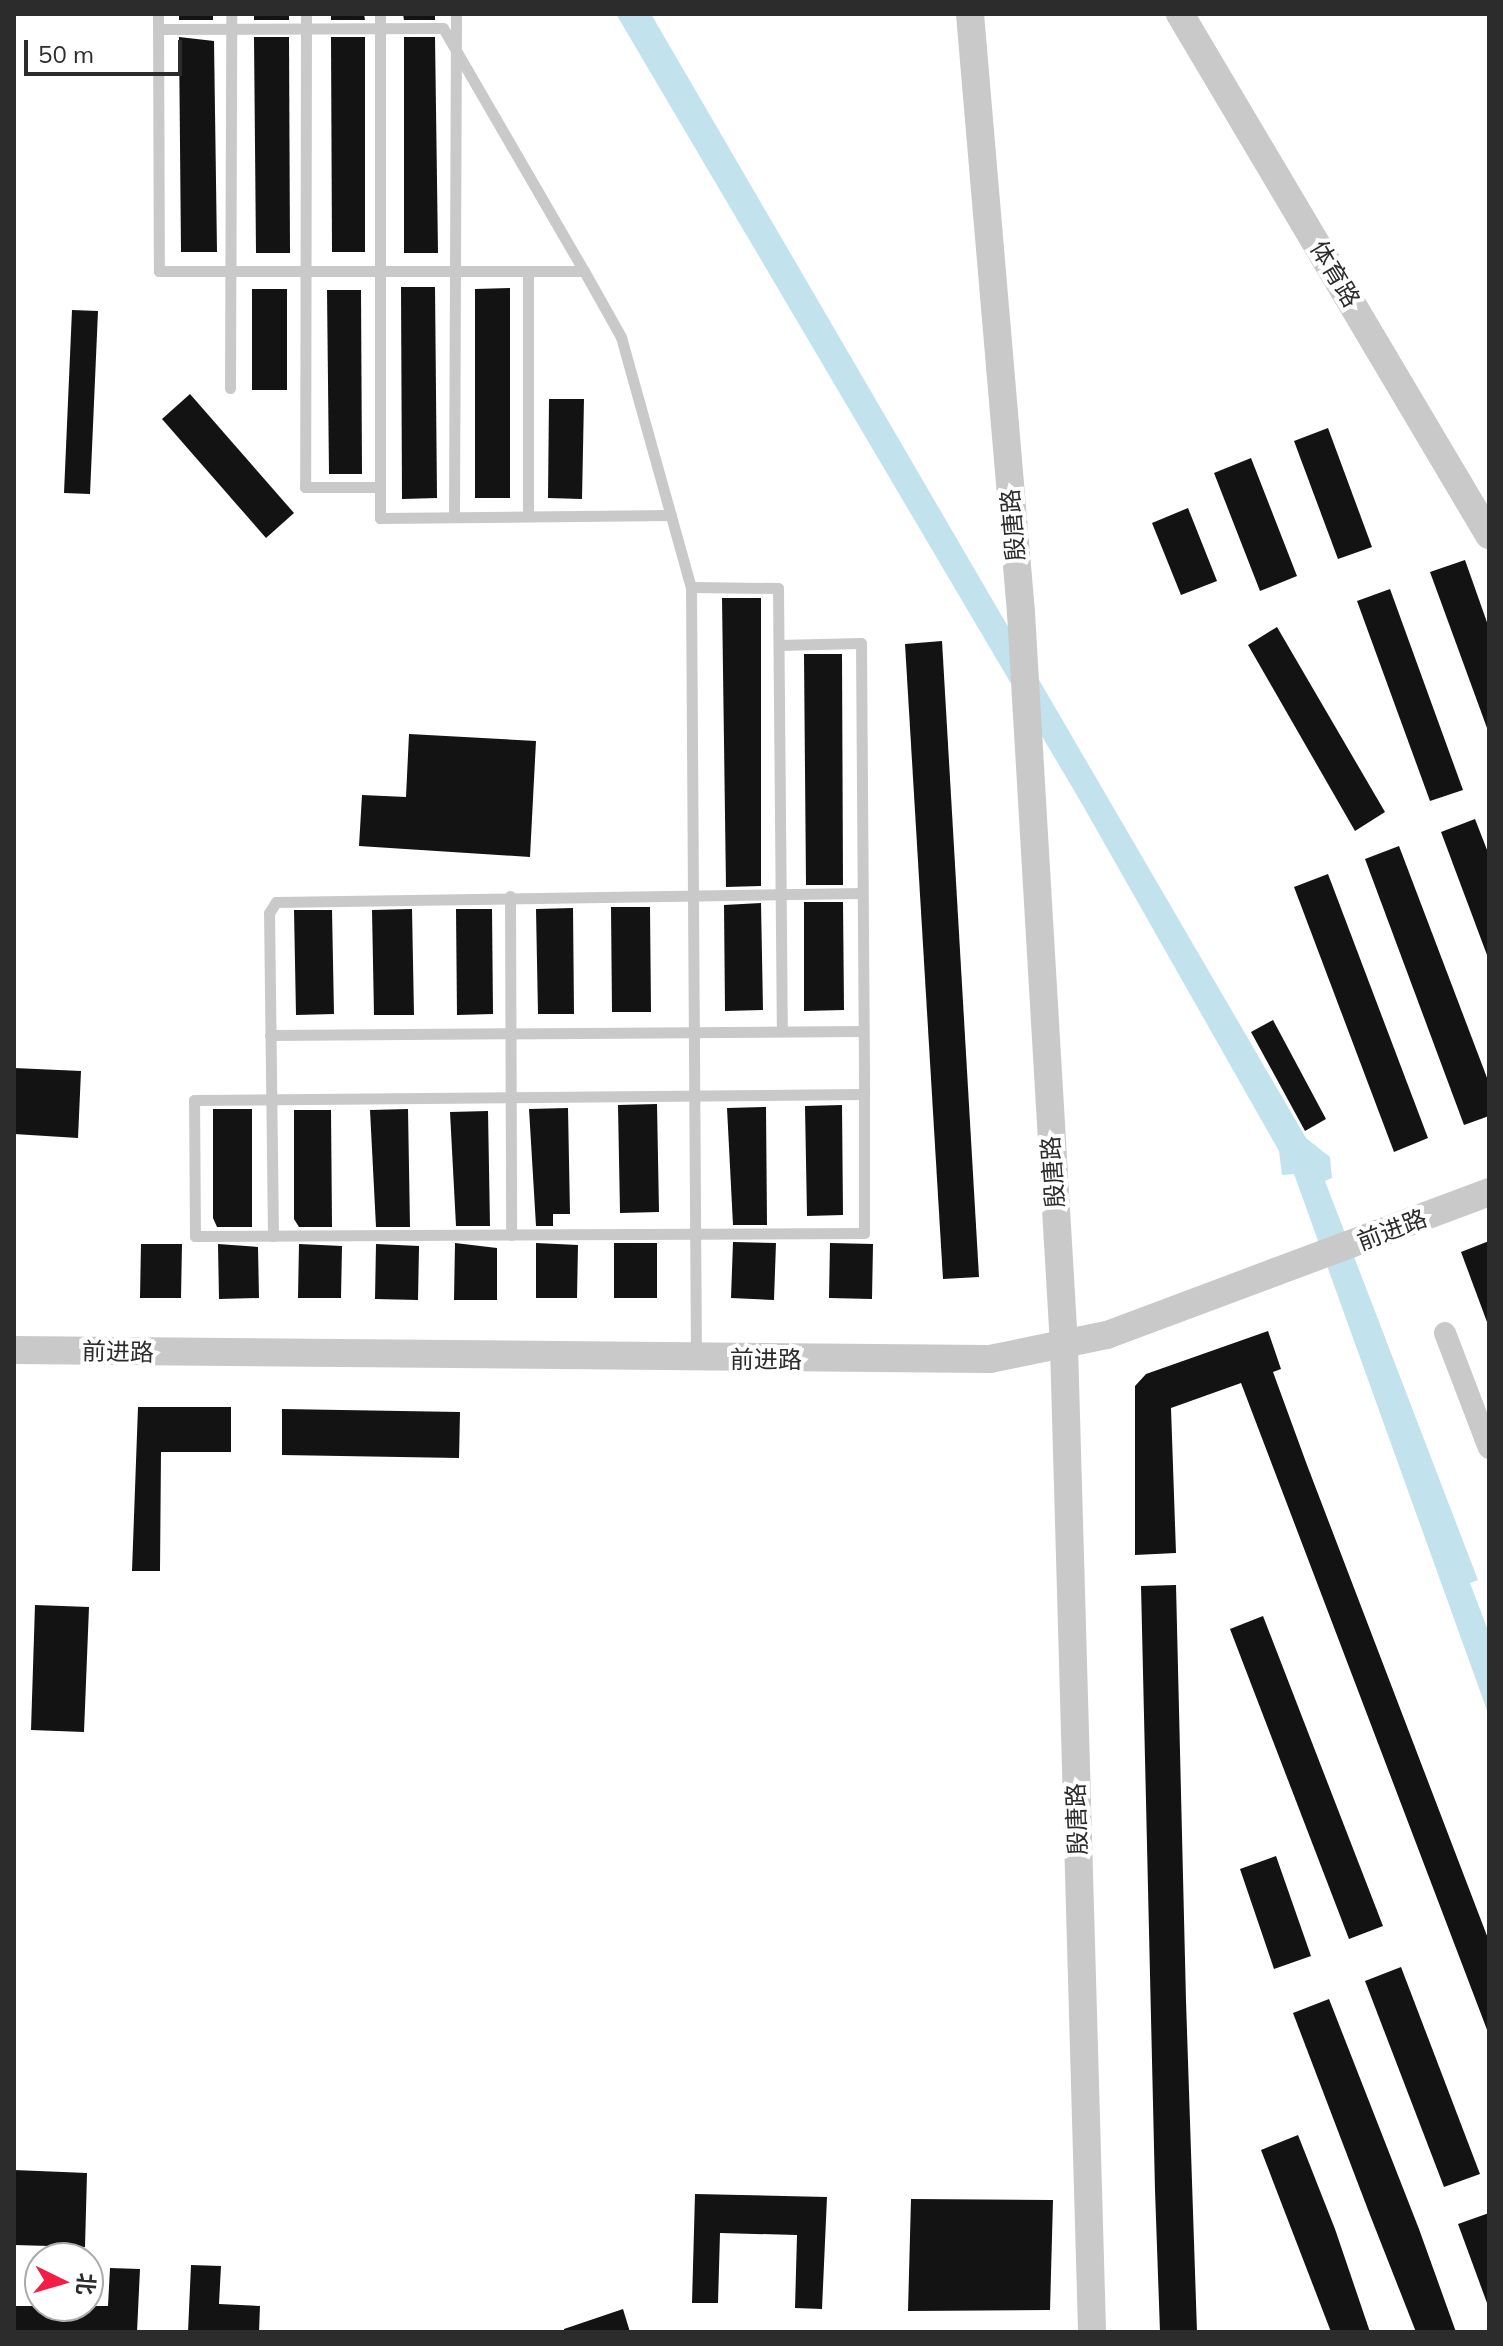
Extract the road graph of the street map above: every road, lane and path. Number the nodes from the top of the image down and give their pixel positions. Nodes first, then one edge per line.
1 (158, 14) edge
2 (231, 14) edge
3 (306, 14) edge
4 (380, 14) edge
5 (456, 14) edge
6 (970, 14) edge
7 (1180, 14) edge
8 (306, 28) junction
9 (380, 28) junction
10 (158, 29) junction
11 (231, 29) junction
12 (456, 41) junction
13 (231, 271) junction
14 (306, 271) junction
15 (380, 271) junction
16 (454, 271) junction
17 (528, 271) junction
18 (584, 271) junction
19 (230, 388) dead end
20 (380, 487) junction
21 (671, 515) junction
22 (528, 516) junction
23 (454, 517) junction
24 (1489, 535) edge
25 (691, 587) junction
26 (779, 645) junction
27 (862, 893) junction
28 (781, 894) junction
29 (693, 895) junction
30 (510, 896) junction
31 (782, 1030) junction
32 (694, 1031) junction
33 (863, 1031) junction
34 (511, 1033) junction
35 (270, 1035) junction
36 (864, 1094) junction
37 (695, 1095) junction
38 (511, 1097) junction
39 (271, 1099) junction
40 (1489, 1192) edge
41 (695, 1234) junction
42 (511, 1235) junction
43 (273, 1236) junction
44 (1445, 1333) dead end
45 (1064, 1346) junction
46 (14, 1350) edge
47 (696, 1360) junction
48 (1489, 1448) edge
49 (1092, 2332) edge

1 - 10 lane
2 - 11 lane
3 - 8 lane
4 - 9 lane
5 - 12 lane
6 - 45 street, 殷唐路
7 - 24 street, 体育路
8 - 9 lane
8 - 11 lane
8 - 14 lane
9 - 12 lane
9 - 15 lane
10 - 11 lane
10 - 13 lane
11 - 13 lane
12 - 16 lane
12 - 18 lane
13 - 14 lane
13 - 19 lane
14 - 15 lane
14 - 20 lane
15 - 16 lane
15 - 20 lane
16 - 17 lane
16 - 23 lane
17 - 18 lane
17 - 22 lane
18 - 21 lane
20 - 23 lane
21 - 22 lane
21 - 25 lane
22 - 23 lane
25 - 26 lane
25 - 29 lane
26 - 27 lane
26 - 28 lane
27 - 28 lane
27 - 33 lane
28 - 29 lane
28 - 31 lane
29 - 30 lane
29 - 32 lane
30 - 34 lane
30 - 35 lane
31 - 32 lane
31 - 33 lane
32 - 34 lane
32 - 37 lane
33 - 36 lane
34 - 35 lane
34 - 38 lane
35 - 39 lane
36 - 37 lane
36 - 41 lane
37 - 38 lane
37 - 41 lane
38 - 39 lane
38 - 42 lane
39 - 43 lane
39 - 43 lane
40 - 45 street, 前进路
41 - 42 lane
41 - 47 lane
42 - 43 lane
44 - 48 street
45 - 47 street, 前进路
45 - 49 street, 殷唐路
46 - 47 street, 前进路

